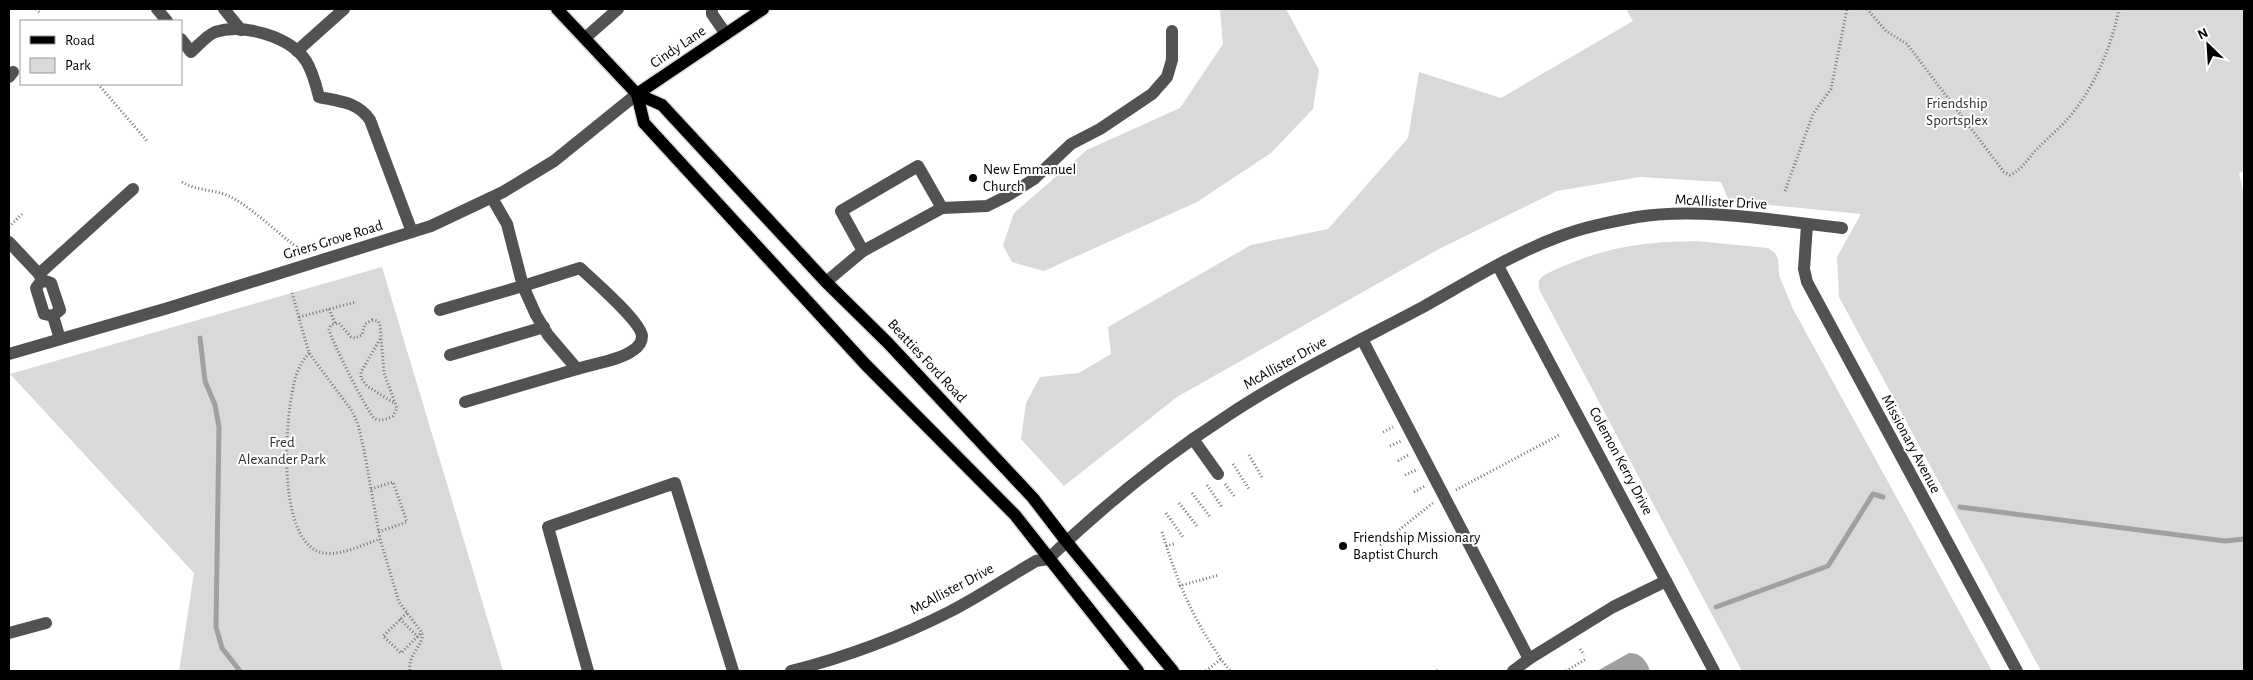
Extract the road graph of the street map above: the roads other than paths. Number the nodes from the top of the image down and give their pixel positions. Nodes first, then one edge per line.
1 (157, 9) edge
2 (224, 9) edge
3 (344, 9) edge
4 (557, 9) edge
5 (618, 9) edge
6 (712, 9) edge
7 (763, 9) edge
8 (166, 20) edge
9 (241, 30) junction
10 (1172, 31) dead end
11 (726, 34) junction
12 (585, 38) junction
13 (182, 40) edge
14 (297, 51) junction
15 (637, 94) junction
16 (133, 190) dead end
17 (492, 198) junction
18 (942, 208) junction
19 (1807, 224) junction
20 (1842, 228) dead end
21 (412, 232) junction
22 (9, 242) edge
23 (863, 251) junction
24 (1498, 266) junction
25 (40, 277) junction
26 (826, 282) junction
27 (523, 286) junction
28 (440, 310) dead end
29 (544, 327) junction
30 (60, 339) junction
31 (1362, 339) junction
32 (9, 354) edge
33 (450, 355) dead end
34 (577, 369) junction
35 (465, 402) dead end
36 (1193, 439) junction
37 (1218, 474) dead end
38 (1066, 541) junction
39 (1048, 559) junction
40 (1666, 581) junction
41 (46, 623) dead end
42 (9, 633) edge
43 (1529, 659) junction
44 (588, 671) edge
45 (733, 671) edge
46 (791, 671) edge
47 (1138, 671) edge
48 (1173, 671) edge
49 (1512, 671) edge
50 (1714, 671) edge
51 (2017, 671) edge

1 - 8 street
2 - 9 street
3 - 14 street
4 - 12 main road, Beatties Ford Road
5 - 12 street
6 - 11 street
7 - 11 main road, Cindy Lane
9 - 13 street
9 - 14 street
10 - 18 street
11 - 15 main road, Cindy Lane
12 - 15 main road, Beatties Ford Road
14 - 21 street
15 - 17 street, Griers Grove Road
15 - 26 main road, Beatties Ford Road
15 - 39 main road, Beatties Ford Road
16 - 25 street
17 - 21 street, Griers Grove Road
17 - 27 street
18 - 23 street
18 - 23 street
19 - 20 street, McAllister Drive
19 - 24 street, McAllister Drive
19 - 51 street, Missionary Avenue
21 - 30 street, Griers Grove Road
22 - 25 street
23 - 26 street
24 - 31 street, McAllister Drive
24 - 40 street, Colemon Kerry Drive
25 - 30 street
26 - 38 main road, Beatties Ford Road
27 - 28 street
27 - 29 street
27 - 34 street
29 - 33 street
29 - 34 street
30 - 32 street, Griers Grove Road
31 - 36 street, McAllister Drive
31 - 43 street
34 - 35 street
36 - 37 street
36 - 38 street, McAllister Drive
38 - 39 street, McAllister Drive
38 - 48 main road, Beatties Ford Road
39 - 46 street, McAllister Drive
39 - 47 main road, Beatties Ford Road
40 - 43 street
40 - 50 street, Colemon Kerry Drive
41 - 42 street
43 - 49 street
44 - 45 street

